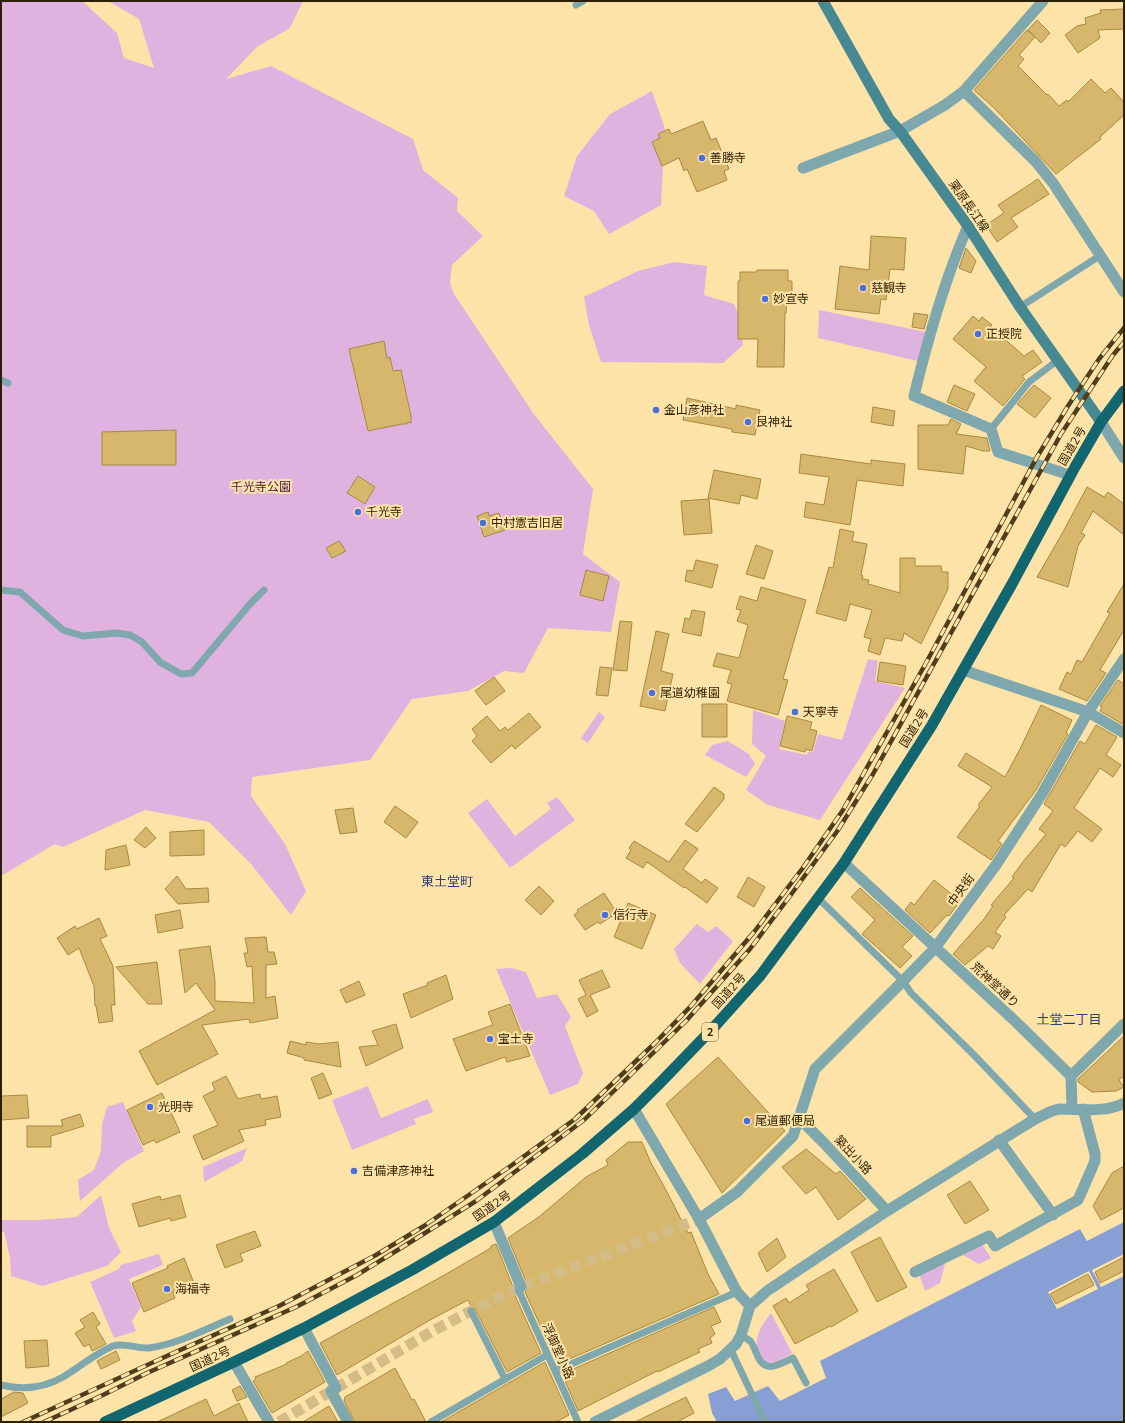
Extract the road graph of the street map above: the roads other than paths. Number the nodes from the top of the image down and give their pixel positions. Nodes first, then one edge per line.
1 (583, 1) edge
2 (823, 1) edge
3 (1043, 1) edge
4 (576, 5) dead end
5 (964, 91) junction
6 (900, 131) junction
7 (803, 168) dead end
8 (968, 226) junction
9 (1101, 255) junction
10 (1124, 292) edge
11 (1020, 306) junction
12 (1058, 360) junction
13 (1124, 391) edge
14 (1101, 422) junction
15 (991, 429) junction
16 (1124, 458) edge
17 (1070, 475) junction
18 (1, 590) edge
19 (264, 590) dead end
20 (1124, 658) edge
21 (963, 670) junction
22 (1088, 712) junction
23 (1124, 733) edge
24 (844, 864) junction
25 (819, 899) junction
26 (935, 948) junction
27 (903, 981) junction
28 (1124, 1024) edge
29 (1071, 1076) junction
30 (1124, 1103) edge
31 (634, 1109) junction
32 (1072, 1109) junction
33 (1083, 1109) junction
34 (799, 1118) junction
35 (1035, 1119) junction
36 (999, 1140) junction
37 (887, 1211) junction
38 (1053, 1215) junction
39 (699, 1218) junction
40 (494, 1222) junction
41 (915, 1272) dead end
42 (520, 1288) joint
43 (737, 1292) junction
44 (750, 1306) junction
45 (471, 1311) dead end
46 (230, 1320) dead end
47 (304, 1328) junction
48 (741, 1335) junction
49 (731, 1350) junction
50 (547, 1355) junction
51 (234, 1362) junction
52 (555, 1372) junction
53 (505, 1379) junction
54 (806, 1383) dead end
55 (1, 1385) edge
56 (105, 1422) edge
57 (269, 1422) edge
58 (348, 1422) edge
59 (431, 1422) edge
60 (578, 1422) edge
61 (595, 1422) edge
62 (765, 1422) edge

1 - 4 lane
2 - 6 main road, 栗原長江線
3 - 5 street
5 - 6 street
5 - 9 street
6 - 7 street
6 - 8 main road, 栗原長江線
8 - 11 main road, 栗原長江線
8 - 15 street
9 - 10 street
9 - 11 lane
11 - 12 main road, 栗原長江線
12 - 14 main road, 栗原長江線
12 - 15 lane
13 - 14 highway, 国道2号 / 2
14 - 16 street
14 - 17 highway, 国道2号 / 2
15 - 17 street
17 - 21 highway, 国道2号 / 2
18 - 19 lane
20 - 22 street, 中央街
21 - 22 street
21 - 24 highway, 国道2号 / 2
22 - 23 street
22 - 26 street, 中央街
24 - 25 highway, 国道2号 / 2
24 - 26 street, 荒神堂通り
25 - 27 lane
25 - 31 highway, 国道2号 / 2
26 - 27 street, 中央街
26 - 29 street, 荒神堂通り
27 - 34 street, 中央街
27 - 35 lane
28 - 29 street
29 - 32 street
30 - 33 street
31 - 39 street
31 - 40 highway, 国道2号 / 2
32 - 33 street
32 - 35 street
33 - 38 street
34 - 37 street, 築出小路
34 - 39 street, 中央街
35 - 36 street
36 - 37 street
36 - 38 street
37 - 44 street
38 - 41 street
39 - 43 street
40 - 42 street
40 - 47 highway, 国道2号 / 2
42 - 50 lane, 浮御堂小路
43 - 44 street
43 - 52 lane
44 - 48 street
45 - 53 lane
46 - 55 lane
47 - 51 highway, 国道2号 / 2
47 - 58 street
48 - 49 street
48 - 54 lane
49 - 61 street
49 - 62 lane
50 - 52 lane, 浮御堂小路
50 - 53 lane
51 - 56 highway, 国道2号 / 2
51 - 57 street
52 - 60 lane, 浮御堂小路
53 - 59 lane

